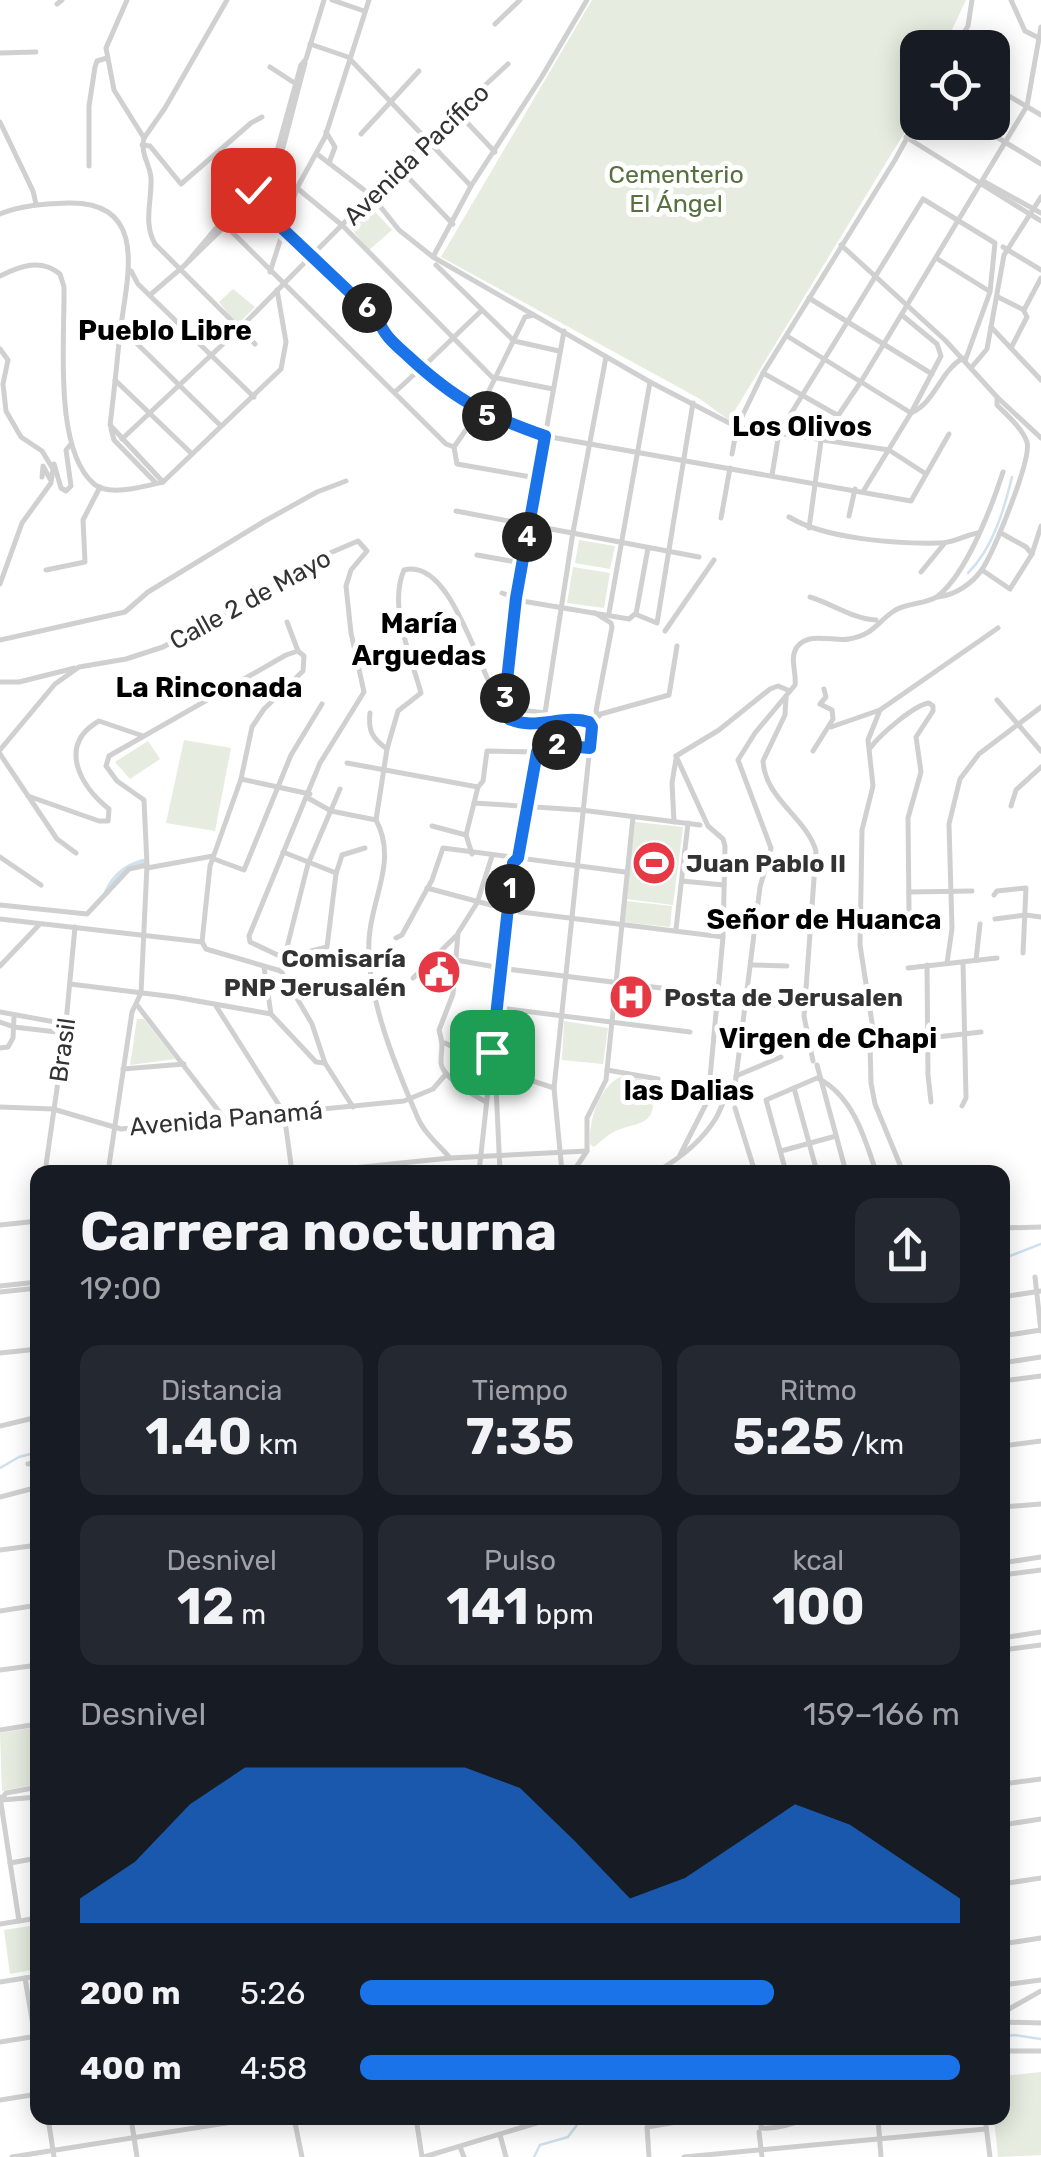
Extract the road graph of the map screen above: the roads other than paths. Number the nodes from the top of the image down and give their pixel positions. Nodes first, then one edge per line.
1 (127, 0) edge
2 (227, 0) edge
3 (324, 0) edge
4 (332, 0) edge
5 (369, 0) edge
6 (520, 0) edge
7 (586, 0) edge
8 (972, 0) edge
9 (1011, 0) edge
10 (364, 10) junction
11 (495, 24) dead end
12 (1041, 28) edge
13 (965, 30) edge
14 (1039, 38) edge
15 (310, 44) junction
16 (36, 52) dead end
17 (0, 53) edge
18 (348, 56) junction
19 (107, 58) junction
20 (304, 61) junction
21 (508, 64) dead end
22 (270, 67) dead end
23 (419, 70) dead end
24 (296, 84) junction
25 (1010, 96) edge
26 (394, 102) junction
27 (1027, 106) junction
28 (458, 112) junction
29 (1041, 115) edge
30 (262, 117) dead end
31 (0, 122) edge
32 (326, 132) junction
33 (361, 134) dead end
34 (426, 140) junction
35 (905, 140) edge
36 (911, 140) edge
37 (1002, 140) edge
38 (143, 142) junction
39 (1005, 142) junction
40 (495, 152) junction
41 (317, 154) junction
42 (329, 163) junction
43 (1041, 164) edge
44 (90, 166) dead end
45 (398, 167) junction
46 (980, 181) junction
47 (471, 186) junction
48 (297, 188) junction
49 (252, 193) junction
50 (372, 196) junction
51 (1041, 197) edge
52 (36, 204) junction
53 (1032, 211) junction
54 (1, 212) edge
55 (1041, 217) edge
56 (957, 220) junction
57 (454, 224) junction
58 (225, 225) junction
59 (343, 226) junction
60 (284, 230) junction
61 (841, 244) junction
62 (1006, 248) junction
63 (311, 256) junction
64 (936, 258) junction
65 (435, 261) junction
66 (130, 267) junction
67 (183, 267) junction
68 (270, 272) junction
69 (1041, 274) edge
70 (0, 276) edge
71 (875, 276) junction
72 (283, 283) junction
73 (278, 290) junction
74 (994, 294) junction
75 (150, 295) junction
76 (809, 298) junction
77 (906, 307) junction
78 (1024, 310) junction
79 (481, 311) junction
80 (534, 315) junction
81 (902, 315) junction
82 (845, 320) junction
83 (991, 327) junction
84 (121, 328) junction
85 (238, 328) junction
86 (564, 331) junction
87 (787, 336) junction
88 (454, 338) junction
89 (514, 340) junction
90 (255, 344) dead end
91 (883, 344) junction
92 (1010, 348) junction
93 (0, 349) edge
94 (559, 351) junction
95 (209, 356) junction
96 (606, 357) junction
97 (823, 358) junction
98 (967, 364) junction
99 (420, 370) junction
100 (763, 372) junction
101 (932, 374) junction
102 (496, 376) junction
103 (115, 380) junction
104 (862, 380) junction
105 (1041, 380) edge
106 (650, 382) junction
107 (178, 384) junction
108 (553, 389) junction
109 (395, 392) junction
110 (800, 394) junction
111 (997, 396) junction
112 (254, 397) junction
113 (693, 403) junction
114 (479, 411) junction
115 (150, 412) junction
116 (912, 413) junction
117 (838, 415) junction
118 (221, 426) junction
119 (737, 427) junction
120 (111, 429) junction
121 (778, 433) junction
122 (1040, 433) edge
123 (949, 434) dead end
124 (545, 436) junction
125 (122, 439) junction
126 (821, 441) junction
127 (71, 444) junction
128 (590, 444) junction
129 (454, 447) junction
130 (889, 450) junction
131 (638, 453) junction
132 (191, 454) junction
133 (732, 454) dead end
134 (49, 458) junction
135 (684, 460) junction
136 (730, 468) junction
137 (1003, 472) dead end
138 (926, 474) junction
139 (772, 475) junction
140 (42, 477) dead end
141 (537, 478) junction
142 (346, 482) dead end
143 (814, 482) junction
144 (51, 483) junction
145 (160, 483) junction
146 (100, 487) junction
147 (855, 488) junction
148 (864, 490) junction
149 (456, 510) dead end
150 (849, 516) dead end
151 (789, 517) dead end
152 (721, 518) dead end
153 (529, 525) junction
154 (1041, 526) edge
155 (810, 528) junction
156 (573, 532) junction
157 (978, 533) junction
158 (1000, 533) junction
159 (623, 540) junction
160 (944, 544) junction
161 (648, 548) junction
162 (671, 551) junction
163 (477, 554) dead end
164 (1032, 554) junction
165 (699, 558) dead end
166 (714, 560) dead end
167 (522, 562) junction
168 (46, 570) dead end
169 (982, 570) junction
170 (921, 572) dead end
171 (0, 584) edge
172 (502, 593) dead end
173 (810, 597) dead end
174 (936, 598) junction
175 (517, 600) junction
176 (561, 606) junction
177 (595, 612) junction
178 (609, 614) junction
179 (636, 614) junction
180 (876, 620) dead end
181 (287, 622) dead end
182 (998, 628) dead end
183 (665, 631) dead end
184 (0, 640) edge
185 (678, 646) dead end
186 (298, 652) junction
187 (80, 667) junction
188 (0, 682) edge
189 (824, 689) dead end
190 (788, 691) junction
191 (997, 700) dead end
192 (322, 704) dead end
193 (504, 708) junction
194 (1041, 708) edge
195 (513, 709) dead end
196 (880, 710) junction
197 (370, 713) dead end
198 (598, 716) junction
199 (583, 719) junction
200 (1017, 725) junction
201 (830, 727) junction
202 (143, 736) junction
203 (871, 747) junction
204 (590, 748) junction
205 (387, 749) junction
206 (813, 751) dead end
207 (1041, 751) edge
208 (0, 752) edge
209 (537, 752) junction
210 (676, 756) junction
211 (347, 763) dead end
212 (1041, 766) edge
213 (384, 770) junction
214 (240, 779) junction
215 (478, 787) junction
216 (279, 788) junction
217 (340, 789) dead end
218 (28, 796) junction
219 (309, 796) junction
220 (474, 803) junction
221 (1011, 806) dead end
222 (526, 807) junction
223 (331, 810) junction
224 (580, 810) junction
225 (632, 816) junction
226 (376, 820) junction
227 (674, 822) junction
228 (688, 824) junction
229 (700, 825) dead end
230 (432, 826) dead end
231 (466, 835) junction
232 (365, 848) dead end
233 (283, 852) junction
234 (76, 853) dead end
235 (472, 854) junction
236 (492, 856) junction
237 (0, 857) edge
238 (214, 858) junction
239 (518, 858) junction
240 (308, 864) junction
241 (577, 864) junction
242 (147, 866) junction
243 (626, 873) junction
244 (336, 874) junction
245 (681, 881) junction
246 (724, 885) junction
247 (42, 886) dead end
248 (427, 888) junction
249 (952, 890) junction
250 (972, 890) dead end
251 (910, 892) junction
252 (994, 895) dead end
253 (477, 903) junction
254 (0, 905) edge
255 (510, 910) junction
256 (909, 910) dead end
257 (1026, 915) junction
258 (572, 918) junction
259 (995, 918) dead end
260 (1041, 918) edge
261 (0, 919) edge
262 (40, 924) junction
263 (622, 924) junction
264 (980, 924) dead end
265 (75, 926) junction
266 (676, 930) junction
267 (146, 934) junction
268 (458, 934) junction
269 (723, 937) junction
270 (396, 938) dead end
271 (202, 942) junction
272 (1023, 953) dead end
273 (284, 958) junction
274 (997, 958) dead end
275 (456, 960) junction
276 (976, 960) junction
277 (963, 962) junction
278 (947, 963) junction
279 (752, 965) junction
280 (927, 965) junction
281 (0, 966) edge
282 (787, 966) dead end
283 (264, 967) junction
284 (503, 968) junction
285 (908, 968) dead end
286 (282, 971) junction
287 (564, 977) junction
288 (413, 978) dead end
289 (618, 983) junction
290 (70, 984) junction
291 (677, 990) dead end
292 (141, 993) junction
293 (747, 1003) junction
294 (137, 1005) junction
295 (774, 1005) dead end
296 (216, 1006) junction
297 (498, 1008) junction
298 (0, 1012) edge
299 (271, 1014) junction
300 (14, 1017) junction
301 (560, 1017) junction
302 (0, 1022) edge
303 (613, 1022) junction
304 (66, 1024) junction
305 (14, 1027) junction
306 (690, 1032) dead end
307 (981, 1032) dead end
308 (65, 1033) junction
309 (964, 1034) junction
310 (928, 1038) junction
311 (444, 1043) junction
312 (0, 1048) edge
313 (781, 1057) dead end
314 (324, 1062) junction
315 (184, 1064) junction
316 (494, 1065) junction
317 (123, 1070) junction
318 (606, 1070) junction
319 (446, 1074) junction
320 (736, 1076) junction
321 (658, 1079) dead end
322 (822, 1079) junction
323 (554, 1088) junction
324 (794, 1088) junction
325 (407, 1100) junction
326 (487, 1102) junction
327 (931, 1102) dead end
328 (353, 1106) junction
329 (962, 1106) dead end
330 (0, 1107) edge
331 (736, 1108) dead end
332 (53, 1109) junction
333 (284, 1113) junction
334 (224, 1118) junction
335 (114, 1128) junction
336 (837, 1136) junction
337 (808, 1144) junction
338 (440, 1147) junction
339 (781, 1150) junction
340 (587, 1151) junction
341 (560, 1154) junction
342 (480, 1156) junction
343 (450, 1158) junction
344 (500, 1158) junction
345 (438, 1160) junction
346 (675, 1161) junction
347 (45, 1165) edge
348 (109, 1165) edge
349 (291, 1165) edge
350 (398, 1165) edge
351 (479, 1165) edge
352 (500, 1165) edge
353 (561, 1165) edge
354 (578, 1165) edge
355 (668, 1165) edge
356 (752, 1165) edge
357 (784, 1165) edge
358 (815, 1165) edge
359 (844, 1165) edge
360 (873, 1165) edge
361 (900, 1165) edge
362 (30, 1222) edge
363 (0, 1225) edge
364 (1040, 1227) edge
365 (1010, 1228) edge
366 (1035, 1277) dead end
367 (30, 1286) edge
368 (0, 1289) edge
369 (1039, 1291) edge
370 (1010, 1296) edge
371 (1041, 1331) edge
372 (1010, 1335) edge
373 (30, 1350) edge
374 (0, 1353) edge
375 (1041, 1357) edge
376 (1010, 1362) edge
377 (1041, 1376) edge
378 (1010, 1381) edge
379 (30, 1419) edge
380 (0, 1426) edge
381 (1041, 1441) edge
382 (1010, 1445) edge
383 (30, 1489) edge
384 (0, 1497) edge
385 (1041, 1504) edge
386 (1010, 1506) edge
387 (30, 1547) edge
388 (0, 1550) edge
389 (1041, 1558) edge
390 (1010, 1562) edge
391 (1041, 1570) edge
392 (1010, 1575) edge
393 (30, 1606) edge
394 (0, 1611) edge
395 (1041, 1632) edge
396 (1010, 1637) edge
397 (1041, 1644) edge
398 (1010, 1649) edge
399 (30, 1666) edge
400 (0, 1670) edge
401 (30, 1725) edge
402 (0, 1730) edge
403 (1041, 1779) edge
404 (1010, 1783) edge
405 (30, 1789) edge
406 (30, 1797) edge
407 (0, 1799) edge
408 (1041, 1819) edge
409 (1010, 1824) edge
410 (30, 1859) edge
411 (10, 1862) junction
412 (1041, 1878) edge
413 (1010, 1883) edge
414 (30, 1919) edge
415 (19, 1921) junction
416 (0, 1924) edge
417 (1041, 1938) edge
418 (1010, 1943) edge
419 (30, 1977) edge
420 (25, 1978) junction
421 (1041, 1980) edge
422 (0, 1982) edge
423 (1010, 1984) edge
424 (1041, 1991) edge
425 (30, 2004) edge
426 (1010, 2008) edge
427 (1010, 2022) edge
428 (1041, 2023) edge
429 (30, 2037) edge
430 (0, 2042) edge
431 (1010, 2051) edge
432 (1041, 2051) edge
433 (30, 2095) edge
434 (0, 2100) edge
435 (49, 2125) edge
436 (132, 2125) edge
437 (212, 2125) edge
438 (295, 2125) edge
439 (417, 2125) edge
440 (531, 2125) edge
441 (657, 2125) edge
442 (761, 2125) edge
443 (787, 2125) edge
444 (879, 2125) edge
445 (986, 2125) edge
446 (986, 2129) junction
447 (759, 2132) dead end
448 (500, 2135) junction
449 (134, 2137) junction
450 (880, 2139) junction
451 (460, 2146) junction
452 (53, 2154) edge
453 (761, 2154) edge
454 (12, 2157) edge
455 (138, 2157) edge
456 (302, 2157) edge
457 (423, 2157) edge
458 (464, 2157) edge
459 (506, 2157) edge
460 (650, 2157) edge
461 (684, 2157) edge
462 (881, 2157) edge
463 (990, 2157) edge

1 - 19 street
2 - 38 street
3 - 15 street
4 - 10 street
5 - 10 street
6 - 11 street
7 - 40 street
8 - 13 street
9 - 14 street
10 - 18 street
12 - 14 street
14 - 27 street
15 - 18 street
15 - 20 street
16 - 17 street
18 - 26 street
18 - 32 street
19 - 38 street
19 - 44 street
20 - 24 street
20 - 49 street
21 - 28 street, Avenida Pacífico
22 - 24 street
23 - 26 street
24 - 67 street
25 - 27 street
26 - 33 street
26 - 34 street
27 - 29 street
27 - 39 street
28 - 34 street, Avenida Pacífico
28 - 40 street
30 - 38 street
31 - 52 street
32 - 41 street
32 - 42 street
34 - 45 street, Avenida Pacífico
34 - 47 street
35 - 61 street
36 - 46 street
37 - 39 street
38 - 67 street
39 - 43 street
39 - 46 street
40 - 47 street
41 - 42 street
41 - 48 street
42 - 50 street
45 - 50 street, Avenida Pacífico
45 - 57 street
46 - 53 street
46 - 53 street
46 - 56 street
47 - 57 street
48 - 59 street
48 - 60 street
49 - 58 street
49 - 60 street
50 - 59 street, Avenida Pacífico
50 - 65 street
51 - 53 street
52 - 54 street
52 - 66 street
53 - 55 street
53 - 62 street
56 - 64 street
56 - 71 street
56 - 74 street
57 - 65 street
58 - 67 street
58 - 68 street
59 - 63 street, Avenida Pacífico
59 - 88 street
60 - 63 street
60 - 68 street
61 - 71 street
61 - 76 street
62 - 69 street
62 - 74 street
63 - 72 street, Avenida Pacífico
63 - 99 street
64 - 74 street
64 - 77 street
65 - 79 street
65 - 80 street
66 - 75 street
66 - 84 street
67 - 75 street
67 - 85 street
68 - 72 street
69 - 78 street
70 - 127 street
71 - 77 street
71 - 82 street
72 - 73 street, Avenida Pacífico
72 - 109 street
73 - 85 street, Avenida Pacífico
73 - 112 street
74 - 78 street
74 - 83 street
74 - 98 street
75 - 95 street
76 - 82 street
76 - 87 street
77 - 81 street
77 - 98 street
78 - 92 street
79 - 88 street
79 - 89 street
80 - 86 street
80 - 89 street
81 - 91 street
81 - 101 street
82 - 91 street
82 - 97 street
83 - 92 street
83 - 98 street
84 - 103 street
84 - 107 street
85 - 90 street
85 - 95 street, Avenida Pacífico
86 - 94 street
86 - 96 street
87 - 97 street
87 - 100 street
88 - 99 street
88 - 102 street
89 - 94 street
89 - 102 street
91 - 101 street
91 - 104 street
92 - 105 street
93 - 134 street
94 - 108 street
95 - 107 street, Avenida Pacífico
95 - 112 street
96 - 106 street
96 - 128 street
97 - 104 street
97 - 110 street
98 - 111 street
98 - 116 street
99 - 109 street
99 - 114 street
100 - 110 street
100 - 119 street
101 - 116 street
102 - 108 street
102 - 114 street
103 - 115 street
103 - 120 street
104 - 116 street
104 - 117 street
106 - 113 street
106 - 131 street
107 - 115 street, Avenida Pacífico
107 - 118 street
108 - 124 street
109 - 129 street
110 - 117 street
110 - 121 street
111 - 122 street
111 - 158 street
112 - 118 street
113 - 119 street
113 - 135 street
114 - 124 street
114 - 129 street
115 - 125 street, Avenida Pacífico
115 - 132 street
116 - 130 street
117 - 126 street
118 - 132 street
119 - 121 street
119 - 133 street
120 - 125 street
120 - 145 street
121 - 126 street
121 - 139 street
123 - 138 street
124 - 128 street
124 - 141 street
125 - 145 street
126 - 130 street
126 - 143 street
127 - 134 street
127 - 146 street
128 - 131 street
128 - 156 street
129 - 141 street
130 - 138 street
130 - 148 street
131 - 135 street
131 - 159 street
132 - 145 street
134 - 144 street
135 - 136 street
135 - 162 street
136 - 139 street
136 - 152 street
137 - 157 street
138 - 148 street
139 - 143 street
140 - 144 street
141 - 153 street
142 - 184 street
143 - 147 street
143 - 155 street
144 - 171 street
145 - 146 street
146 - 168 street
147 - 148 street
147 - 150 street
149 - 153 street
151 - 155 street
153 - 156 street
153 - 167 street
154 - 164 street
155 - 160 street
156 - 159 street
156 - 176 street
157 - 160 street
157 - 174 street
158 - 164 street
158 - 169 street
159 - 161 street
159 - 178 street
160 - 170 street
161 - 162 street
161 - 179 street
162 - 165 street
162 - 179 street
163 - 167 street
164 - 169 street
166 - 183 street
167 - 175 street
169 - 174 street
172 - 175 street
173 - 180 street
174 - 190 street
175 - 176 street
175 - 193 street
176 - 177 street
176 - 195 street
177 - 178 street
177 - 198 street
178 - 179 street
181 - 186 street
182 - 196 street
185 - 198 street
186 - 202 street
186 - 214 street
187 - 188 street
187 - 208 street
187 - 219 street, Calle 2 de Mayo
189 - 201 street
190 - 210 street
190 - 279 street
190 - 322 street
191 - 200 street
192 - 216 street
193 - 199 street
193 - 205 street
194 - 200 street
196 - 201 street
196 - 203 street
197 - 205 street
198 - 199 street
199 - 204 street
200 - 207 street
200 - 249 street
201 - 206 street
202 - 218 street
202 - 242 street
203 - 251 street
203 - 361 street
204 - 209 street
204 - 224 street
205 - 213 street
208 - 218 street
209 - 215 street
209 - 222 street
210 - 227 street
210 - 246 street
211 - 213 street
212 - 221 street
213 - 215 street
213 - 226 street
214 - 216 street
214 - 238 street
215 - 220 street
216 - 219 street
216 - 238 street
217 - 223 street
218 - 234 street
219 - 223 street
219 - 233 street, Calle 2 de Mayo
220 - 222 street
220 - 231 street
222 - 224 street
222 - 239 street
223 - 226 street
223 - 240 street
224 - 225 street
224 - 241 street
225 - 227 street
225 - 243 street
226 - 325 street
227 - 228 street
228 - 229 street
228 - 245 street
230 - 231 street
231 - 235 street
232 - 244 street
233 - 240 street
233 - 273 street, Calle 2 de Mayo
235 - 236 street
235 - 248 street
236 - 239 street
236 - 253 street
237 - 247 street
238 - 242 street
238 - 271 street
239 - 241 street
239 - 255 street
240 - 244 street
240 - 273 street
241 - 243 street
241 - 258 street
242 - 254 street
242 - 267 street
243 - 263 street
244 - 273 street
245 - 246 street
245 - 266 street
246 - 269 street
248 - 253 street
248 - 270 street
249 - 250 street
249 - 251 street
249 - 278 street
251 - 256 street
252 - 257 street
253 - 255 street
253 - 268 street
255 - 258 street
255 - 284 street
257 - 259 street
257 - 260 street
257 - 272 street
258 - 263 street
258 - 287 street
261 - 262 street
262 - 265 street
262 - 281 street
263 - 266 street
263 - 289 street
264 - 276 street
265 - 267 street
265 - 290 street, Brasil
266 - 269 street
267 - 271 street
267 - 292 street
268 - 275 street
268 - 288 street
269 - 346 street
271 - 283 street
273 - 286 street
274 - 276 street
275 - 284 street
275 - 311 street
276 - 277 street
277 - 278 street
277 - 309 street
278 - 280 street
279 - 282 street
279 - 293 street
280 - 285 street
280 - 310 street
283 - 286 street
283 - 299 street
284 - 287 street
284 - 297 street
286 - 314 street
287 - 289 street
287 - 301 street
289 - 291 street
289 - 303 street
290 - 292 street
290 - 304 street, Brasil
292 - 294 street
292 - 296 street
293 - 295 street
293 - 320 street
294 - 315 street
294 - 317 street
296 - 299 street
296 - 333 street
297 - 301 street
297 - 316 street
298 - 300 street
299 - 314 street
300 - 304 street
300 - 305 street
301 - 303 street
301 - 323 street
302 - 305 street
303 - 306 street
303 - 318 street
304 - 308 street, Brasil
305 - 308 street
305 - 312 street
307 - 309 street
308 - 332 street, Brasil
309 - 310 street
309 - 329 street
310 - 327 street
311 - 316 street
311 - 319 street
313 - 320 street
314 - 328 street
315 - 317 street
315 - 334 street
316 - 323 street
316 - 326 street
316 - 344 street
317 - 335 street
318 - 321 street
318 - 340 street
319 - 325 street, Avenida Panamá
319 - 326 street
320 - 346 street
322 - 324 street
322 - 336 street
322 - 360 street
323 - 341 street
324 - 337 street
324 - 339 street
325 - 328 street, Avenida Panamá
325 - 338 street
326 - 342 street
328 - 333 street, Avenida Panamá
330 - 332 street, Avenida Panamá
331 - 356 street
332 - 335 street, Avenida Panamá
332 - 347 street, Brasil
333 - 334 street, Avenida Panamá
333 - 349 street
334 - 335 street, Avenida Panamá
335 - 348 street
336 - 337 street
336 - 359 street
337 - 339 street
337 - 358 street
338 - 343 street
338 - 345 street
339 - 357 street
340 - 341 street
340 - 354 street
341 - 344 street
341 - 353 street
342 - 343 street
342 - 344 street
342 - 351 street
343 - 345 street
344 - 352 street
345 - 350 street
346 - 355 street
362 - 363 street
364 - 365 street
366 - 369 street
367 - 368 street
369 - 370 street
369 - 371 street
371 - 372 street
373 - 374 street
375 - 376 street
377 - 378 street
379 - 380 street
381 - 382 street
383 - 384 street
385 - 386 street
387 - 388 street
389 - 390 street
391 - 392 street
393 - 394 street
395 - 396 street
397 - 398 street
399 - 400 street
401 - 402 street
403 - 404 street
405 - 407 street
406 - 407 street
407 - 411 street
408 - 409 street
410 - 411 street
411 - 415 street
412 - 413 street
414 - 415 street
415 - 416 street
417 - 418 street
419 - 420 street
420 - 422 street
420 - 425 street
421 - 423 street
424 - 426 street
427 - 428 street
429 - 430 street
431 - 432 street
433 - 434 street
435 - 452 street
436 - 449 street
437 - 449 street
438 - 456 street
439 - 457 street
440 - 448 street
441 - 460 street
442 - 443 street
444 - 450 street
445 - 446 street
446 - 450 street
446 - 463 street
447 - 453 street
448 - 451 street
448 - 459 street
449 - 452 street
449 - 455 street
450 - 453 street
450 - 462 street
451 - 457 street
451 - 458 street
452 - 454 street
453 - 461 street

